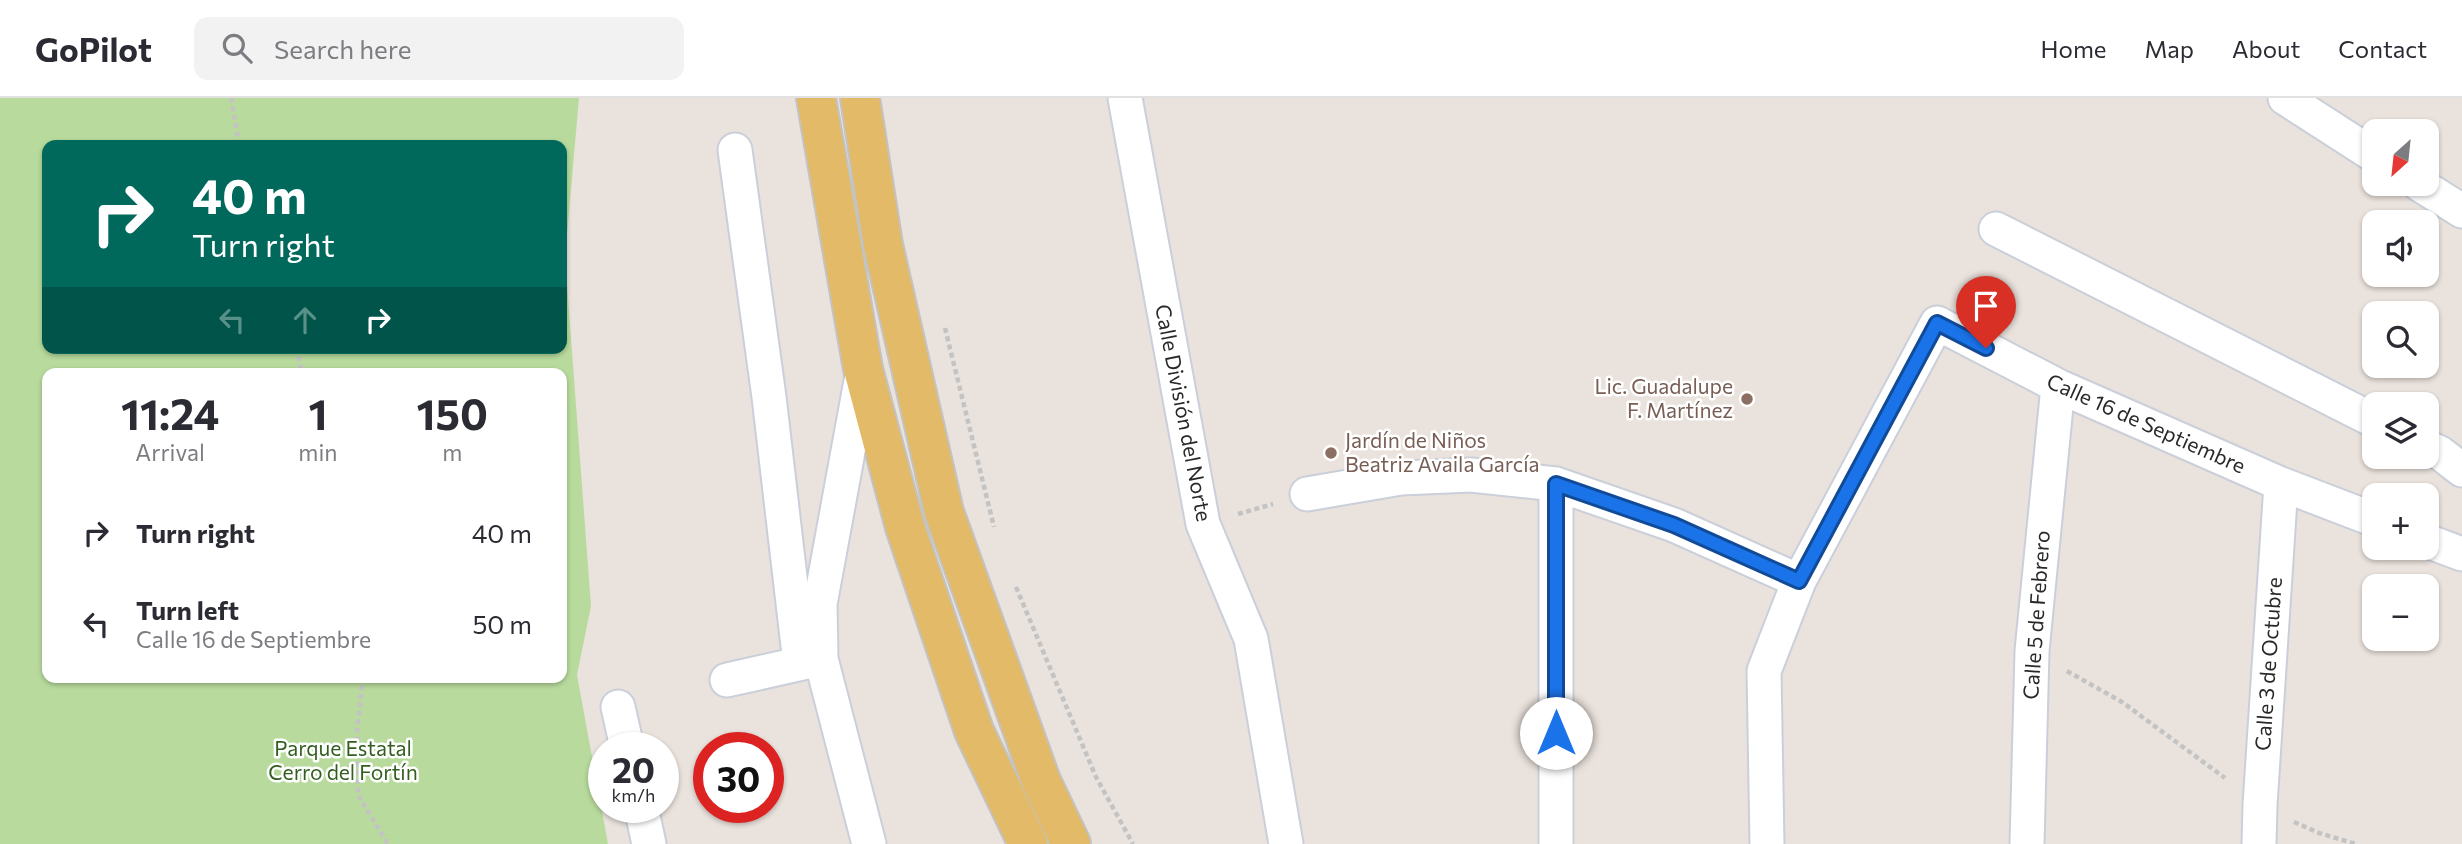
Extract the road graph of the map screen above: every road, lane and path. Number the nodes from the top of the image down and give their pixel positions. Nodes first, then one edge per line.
1 (231, 98) edge
2 (817, 98) edge
3 (860, 98) edge
4 (1125, 98) edge
5 (2285, 98) edge
6 (238, 140) edge
7 (2362, 148) edge
8 (736, 150) dead end
9 (2438, 196) edge
10 (2462, 211) edge
11 (1996, 229) dead end
12 (944, 322) dead end
13 (863, 369) junction
14 (2058, 386) junction
15 (2362, 414) edge
16 (2439, 455) edge
17 (2462, 470) edge
18 (1556, 484) junction
19 (2281, 484) junction
20 (1307, 494) joint
21 (2362, 515) edge
22 (1203, 524) junction
23 (996, 534) dead end
24 (2439, 545) edge
25 (2462, 554) edge
26 (1799, 581) junction
27 (1015, 585) dead end
28 (2032, 651) junction
29 (811, 661) junction
30 (727, 680) dead end
31 (362, 683) edge
32 (618, 708) dead end
33 (624, 732) edge
34 (2260, 805) junction
35 (644, 823) edge
36 (388, 844) edge
37 (649, 844) edge
38 (869, 844) edge
39 (1028, 844) edge
40 (1071, 844) edge
41 (1133, 844) edge
42 (1286, 844) edge
43 (1556, 844) edge
44 (1767, 844) edge
45 (2027, 844) edge
46 (2259, 844) edge
47 (2356, 844) edge

1 - 6 path
2 - 13 main road
3 - 40 main road
4 - 22 street, Calle División del Norte
5 - 7 street
8 - 29 street
9 - 10 street
11 - 15 street
12 - 23 path
13 - 29 street
13 - 39 main road
14 - 19 street, Calle 16 de Septiembre
14 - 26 street, Calle 16 de Septiembre
14 - 28 street, Calle 5 de Febrero
16 - 17 street
18 - 20 street
18 - 26 street
18 - 43 street
19 - 21 street, Calle 16 de Septiembre
19 - 34 street, Calle 3 de Octubre
20 - 22 path
22 - 42 street, Calle División del Norte
24 - 25 street
26 - 44 street, Calle 16 de Septiembre
27 - 41 path
28 - 34 path
28 - 45 street, Calle 5 de Febrero
29 - 30 street
29 - 38 street
31 - 36 path
32 - 33 street
34 - 46 street, Calle 3 de Octubre
34 - 47 path
35 - 37 street

